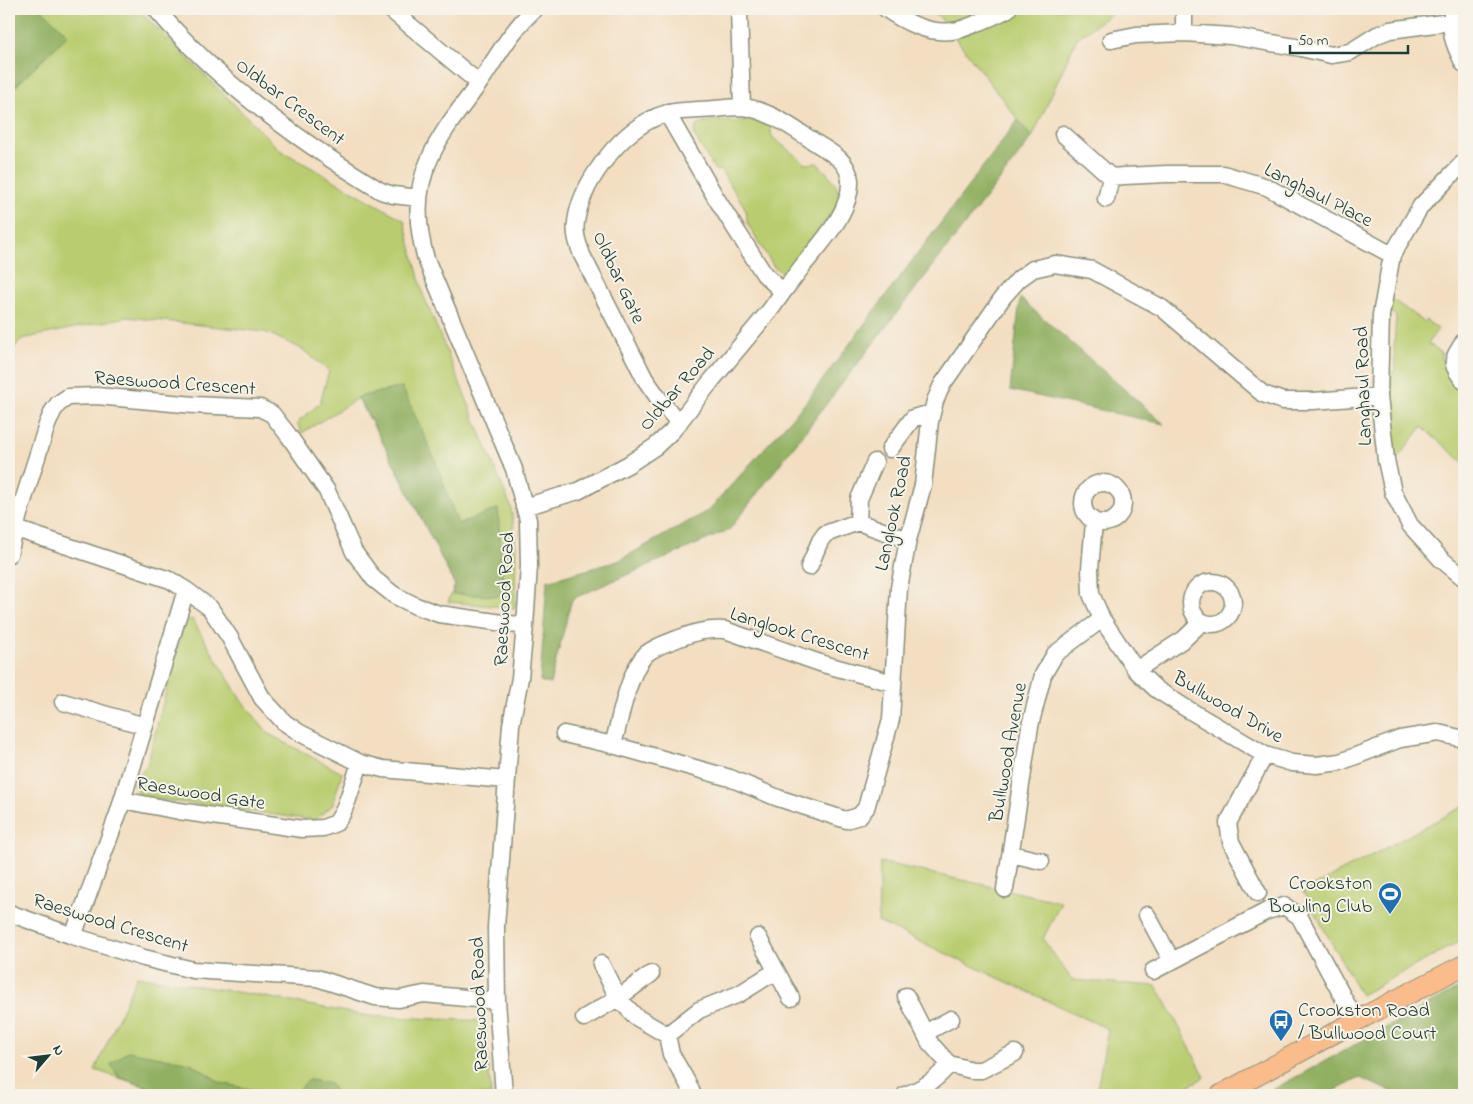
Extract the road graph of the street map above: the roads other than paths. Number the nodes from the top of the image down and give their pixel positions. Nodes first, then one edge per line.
1 (156, 9) edge
2 (390, 9) edge
3 (535, 9) edge
4 (739, 9) edge
5 (886, 9) edge
6 (1008, 9) edge
7 (1184, 9) edge
8 (1452, 16) edge
9 (1184, 33) junction
10 (1110, 40) dead end
11 (1464, 64) edge
12 (479, 83) junction
13 (749, 109) junction
14 (667, 113) junction
15 (1064, 134) dead end
16 (1464, 162) edge
17 (1111, 177) junction
18 (419, 198) junction
19 (1106, 200) dead end
20 (1392, 255) junction
21 (783, 292) junction
22 (1464, 341) edge
23 (1464, 381) edge
24 (1379, 396) junction
25 (932, 413) junction
26 (679, 423) junction
27 (890, 449) dead end
28 (874, 462) dead end
29 (524, 507) junction
30 (858, 522) junction
31 (1094, 522) dead end
32 (16, 529) junction
33 (908, 540) junction
34 (9, 554) edge
35 (809, 567) dead end
36 (1464, 578) edge
37 (186, 590) junction
38 (1102, 619) junction
39 (1202, 622) dead end
40 (525, 626) junction
41 (1136, 670) junction
42 (893, 683) junction
43 (63, 702) dead end
44 (145, 726) junction
45 (564, 734) dead end
46 (1464, 738) edge
47 (614, 745) junction
48 (1265, 755) junction
49 (360, 763) junction
50 (506, 780) junction
51 (122, 800) junction
52 (1010, 854) junction
53 (1041, 861) dead end
54 (1005, 889) dead end
55 (1258, 893) dead end
56 (9, 912) edge
57 (1147, 916) dead end
58 (73, 936) junction
59 (758, 938) dead end
60 (1172, 961) junction
61 (601, 964) dead end
62 (1464, 965) edge
63 (776, 971) junction
64 (1153, 971) dead end
65 (650, 974) dead end
66 (906, 996) dead end
67 (618, 998) junction
68 (791, 998) dead end
69 (497, 1001) junction
70 (584, 1018) dead end
71 (951, 1018) dead end
72 (1356, 1021) junction
73 (925, 1033) junction
74 (667, 1035) junction
75 (1015, 1053) dead end
76 (949, 1064) junction
77 (504, 1095) edge
78 (693, 1095) edge
79 (905, 1095) edge
80 (1221, 1095) edge

1 - 18 street, Oldbar Crescent
2 - 12 street
3 - 12 street, Raeswood Road
4 - 13 street
5 - 6 street
7 - 9 street
8 - 9 street
8 - 11 street
9 - 10 street
12 - 18 street, Raeswood Road
13 - 14 street
13 - 21 street, Oldbar Road
14 - 21 street
14 - 26 street, Oldbar Gate
15 - 17 street
16 - 20 street, Langhaul Road
17 - 19 street
17 - 20 street, Langhaul Place
18 - 29 street, Raeswood Road
20 - 24 street, Langhaul Road
21 - 26 street, Oldbar Road
22 - 23 street
24 - 25 street, Langlook Road
24 - 36 street, Langhaul Road
25 - 27 street
25 - 33 street, Langlook Road
26 - 29 street, Oldbar Road
28 - 30 street
29 - 40 street, Raeswood Road
30 - 33 street
30 - 35 street
31 - 38 street, Bullwood Drive
32 - 34 street, Raeswood Crescent
32 - 37 street
32 - 40 street, Raeswood Crescent
33 - 42 street, Langlook Road
37 - 44 street, Raeswood Gate
37 - 49 street
38 - 41 street, Bullwood Drive
38 - 52 street, Bullwood Avenue
39 - 41 street
40 - 50 street, Raeswood Road
41 - 48 street, Bullwood Drive
42 - 47 street, Langlook Crescent
42 - 47 street, Langlook Road
43 - 44 street
44 - 51 street, Raeswood Gate
45 - 47 street, Langlook Road
46 - 48 street, Bullwood Drive
48 - 55 street
49 - 50 street
49 - 51 street, Raeswood Gate
50 - 69 street, Raeswood Road
51 - 58 street
52 - 53 street
52 - 54 street, Bullwood Avenue
56 - 58 street, Raeswood Crescent
57 - 60 street
58 - 69 street, Raeswood Crescent
59 - 63 street
60 - 64 street
60 - 72 street
61 - 67 street
62 - 72 main road
63 - 68 street
63 - 74 street
65 - 67 street
66 - 73 street
67 - 70 street
67 - 74 street
69 - 77 street, Raeswood Road
71 - 73 street
72 - 80 main road
73 - 76 street
74 - 78 street
75 - 76 street
76 - 79 street

